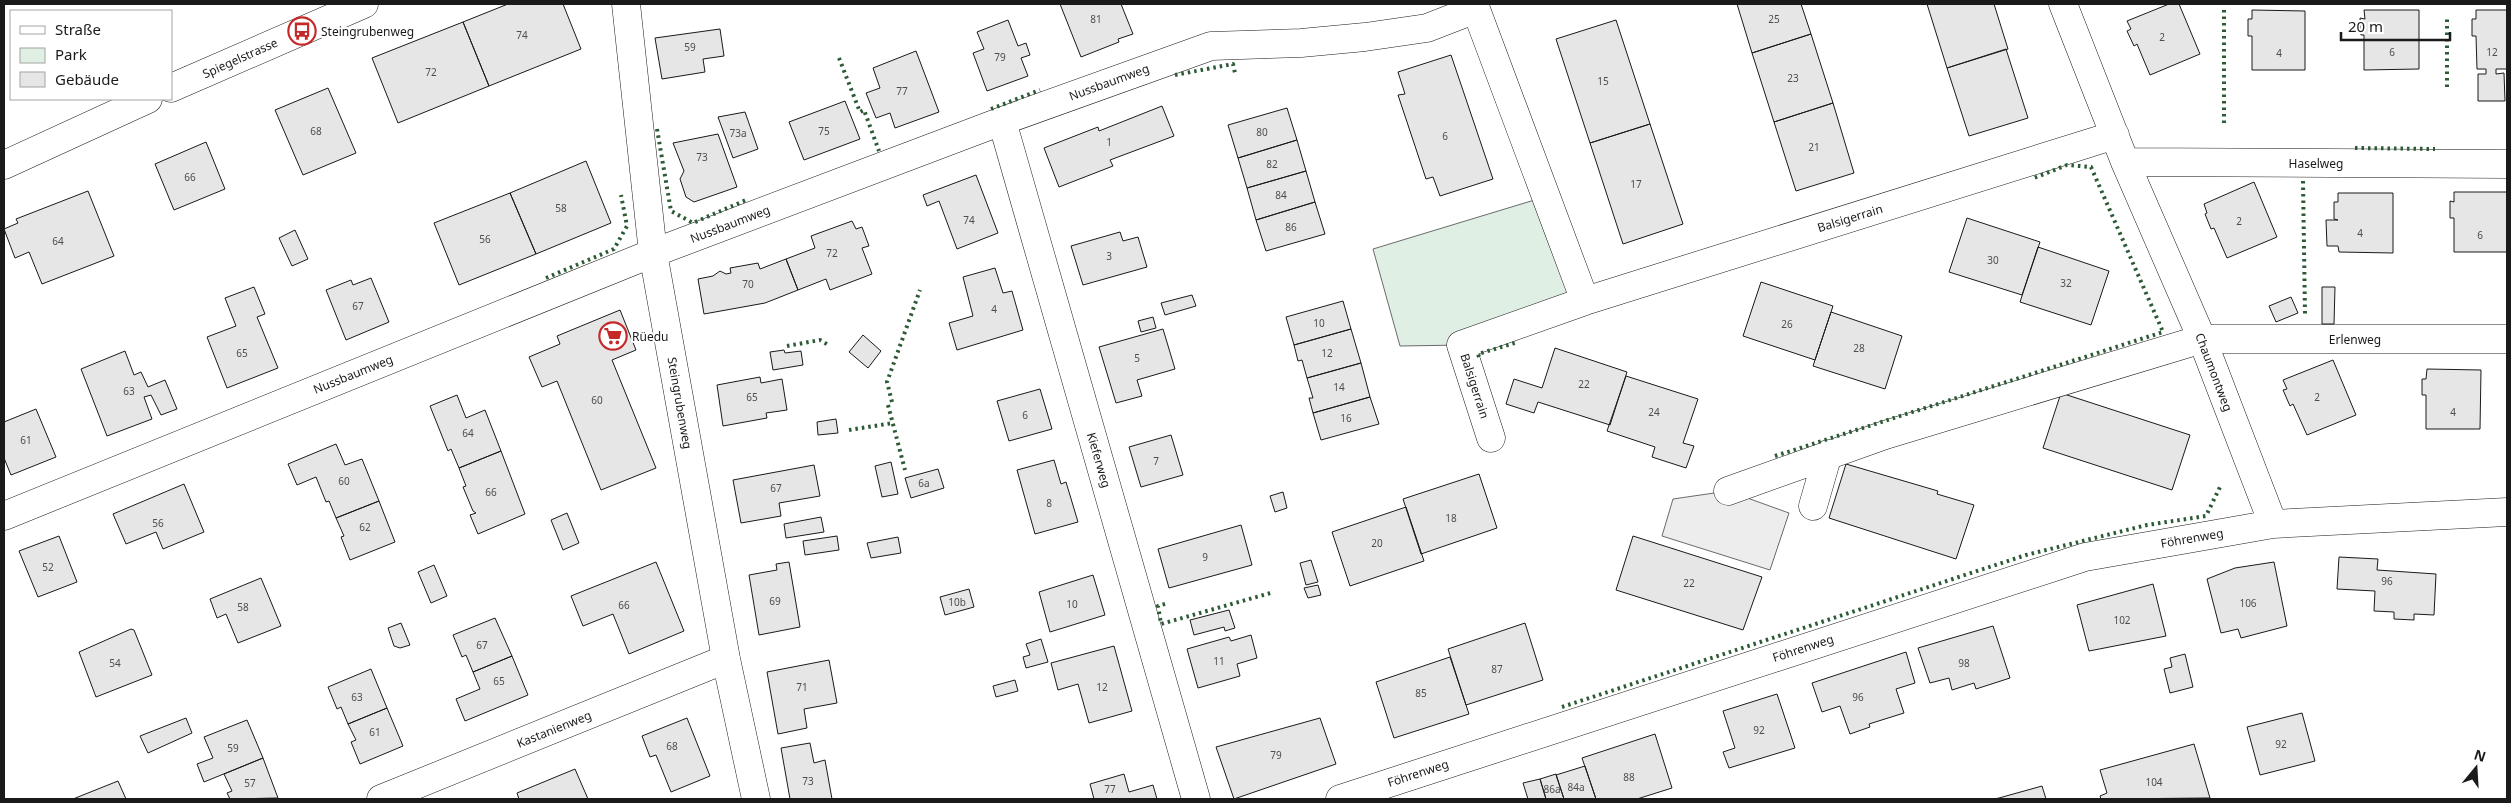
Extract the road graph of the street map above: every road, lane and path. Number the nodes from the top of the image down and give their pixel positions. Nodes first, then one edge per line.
1 (364, 4) edge
2 (626, 4) edge
3 (2063, 4) edge
4 (1475, 6) edge
5 (172, 88) edge
6 (146, 100) edge
7 (1002, 121) junction
8 (2115, 135) junction
9 (2125, 162) junction
10 (2507, 164) edge
11 (4, 166) edge
12 (653, 253) junction
13 (1585, 301) junction
14 (2202, 339) junction
15 (2507, 339) edge
16 (1491, 438) dead end
17 (1828, 454) junction
18 (1728, 491) dead end
19 (1812, 506) dead end
20 (2507, 512) edge
21 (4, 516) edge
22 (2273, 524) junction
23 (726, 658) junction
24 (381, 799) edge
25 (756, 799) edge
26 (1196, 799) edge
27 (1340, 799) edge

1 - 5 street, Spiegelstrasse
2 - 12 street, Steingrubenweg
3 - 8 street, Chaumontweg
4 - 7 street, Nussbaumweg
4 - 13 street
6 - 11 street
7 - 12 street, Nussbaumweg
7 - 26 street, Kieferweg
8 - 9 street, Chaumontweg
8 - 13 street, Balsigerrain
9 - 10 street, Haselweg
9 - 14 street, Chaumontweg
12 - 21 street, Nussbaumweg
12 - 23 street, Steingrubenweg
13 - 16 street, Balsigerrain
14 - 15 street, Erlenweg
14 - 17 street, Erlenweg
14 - 22 street, Chaumontweg
17 - 18 street, Erlenweg
17 - 19 street
20 - 22 street
22 - 27 street, Föhrenweg
23 - 24 street, Kastanienweg
23 - 25 street, Steingrubenweg

